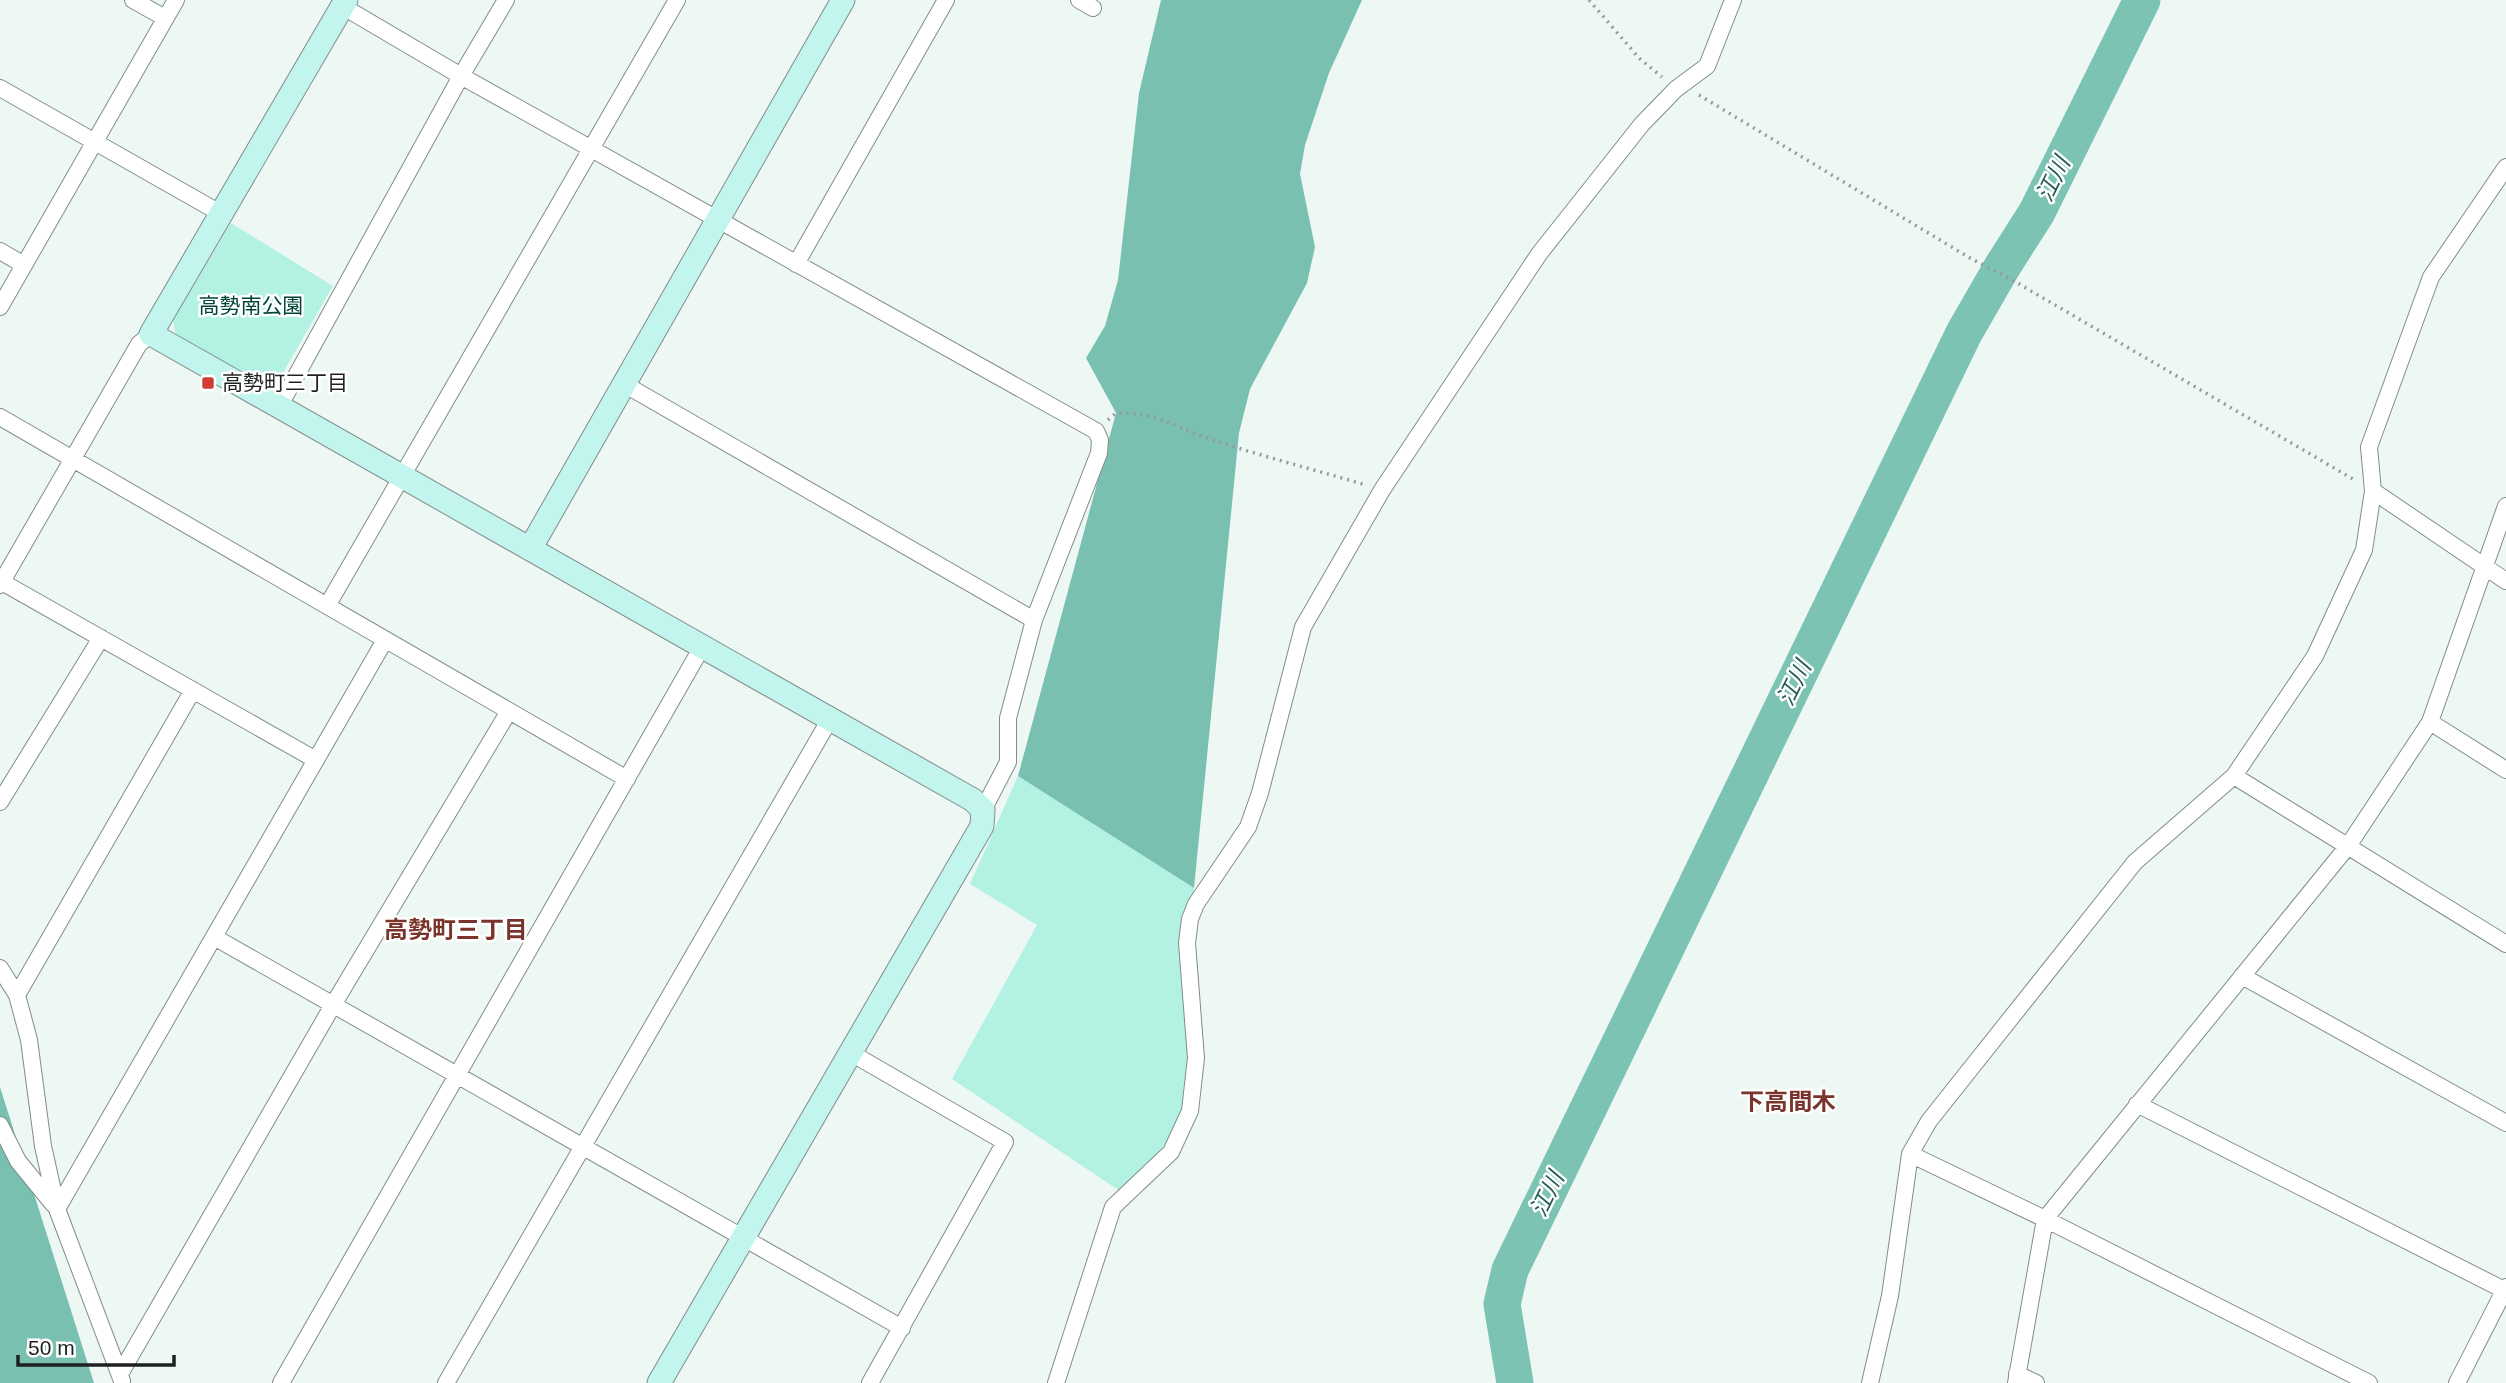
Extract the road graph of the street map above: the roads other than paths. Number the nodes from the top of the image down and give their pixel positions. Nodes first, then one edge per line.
1 (133, 0) edge
2 (176, 0) edge
3 (506, 0) edge
4 (677, 0) edge
5 (843, 0) edge
6 (946, 0) edge
7 (1733, 0) edge
8 (344, 3) edge
9 (165, 18) junction
10 (461, 76) junction
11 (0, 88) edge
12 (95, 142) junction
13 (591, 149) junction
14 (2506, 167) edge
15 (220, 213) junction
16 (717, 220) junction
17 (0, 251) edge
18 (24, 264) junction
19 (796, 264) junction
20 (0, 307) edge
21 (151, 334) junction
22 (624, 384) junction
23 (279, 407) junction
24 (0, 417) edge
25 (72, 459) junction
26 (401, 478) junction
27 (2373, 491) junction
28 (2506, 506) edge
29 (530, 549) junction
30 (2484, 566) junction
31 (2506, 581) edge
32 (1, 583) edge
33 (327, 606) junction
34 (1034, 620) junction
35 (101, 638) junction
36 (385, 640) junction
37 (702, 648) junction
38 (192, 690) junction
39 (509, 711) junction
40 (830, 719) junction
41 (2430, 722) junction
42 (316, 760) junction
43 (2506, 770) edge
44 (2234, 776) junction
45 (627, 779) junction
46 (0, 802) edge
47 (983, 810) junction
48 (2348, 846) junction
49 (214, 937) junction
50 (2506, 944) edge
51 (0, 968) edge
52 (2242, 976) junction
53 (17, 995) junction
54 (333, 1005) junction
55 (851, 1054) junction
56 (457, 1075) junction
57 (2137, 1104) junction
58 (2506, 1123) edge
59 (0, 1125) edge
60 (582, 1146) junction
61 (1910, 1154) junction
62 (57, 1209) junction
63 (2045, 1219) junction
64 (742, 1237) junction
65 (2505, 1288) edge
66 (902, 1328) junction
67 (121, 1378) edge
68 (2017, 1379) edge
69 (281, 1383) edge
70 (446, 1383) edge
71 (659, 1383) edge
72 (870, 1383) edge
73 (1056, 1383) edge
74 (1870, 1383) edge
75 (2036, 1383) edge
76 (2369, 1383) edge
77 (2457, 1383) edge

1 - 9 street
2 - 9 street
3 - 10 street
4 - 13 street
5 - 16 street
6 - 19 street
7 - 73 street
8 - 10 street
8 - 15 street
9 - 12 street
10 - 13 street
10 - 23 street
11 - 12 street
12 - 15 street
12 - 18 street
13 - 16 street
13 - 26 street
14 - 27 street
15 - 21 street
16 - 19 street
16 - 22 street
17 - 18 street
18 - 20 street
19 - 34 street
21 - 23 street
21 - 25 street
22 - 29 street
22 - 34 street
23 - 26 street
24 - 25 street
25 - 32 street
25 - 33 street
26 - 29 street
26 - 33 street
27 - 30 street
27 - 44 street
28 - 30 street
29 - 37 street
30 - 31 street
30 - 41 street
32 - 35 street
33 - 36 street
34 - 47 street
35 - 38 street
35 - 46 street
36 - 39 street
36 - 42 street
37 - 40 street
37 - 45 street
38 - 42 street
38 - 53 street
39 - 45 street
39 - 54 street
40 - 47 street
40 - 60 street
41 - 43 street
41 - 48 street
42 - 49 street
44 - 48 street
44 - 61 street
45 - 56 street
47 - 55 street
48 - 50 street
48 - 52 street
49 - 54 street
49 - 62 street
51 - 53 street
52 - 57 street
52 - 58 street
53 - 62 street
54 - 56 street
54 - 67 street
55 - 64 street
55 - 66 street
56 - 60 street
56 - 69 street
57 - 63 street
57 - 65 street
59 - 62 street
60 - 64 street
60 - 70 street
61 - 63 street
61 - 74 street
62 - 67 street
63 - 68 street
63 - 76 street
64 - 66 street
64 - 71 street
65 - 77 street
66 - 72 street
68 - 75 street

